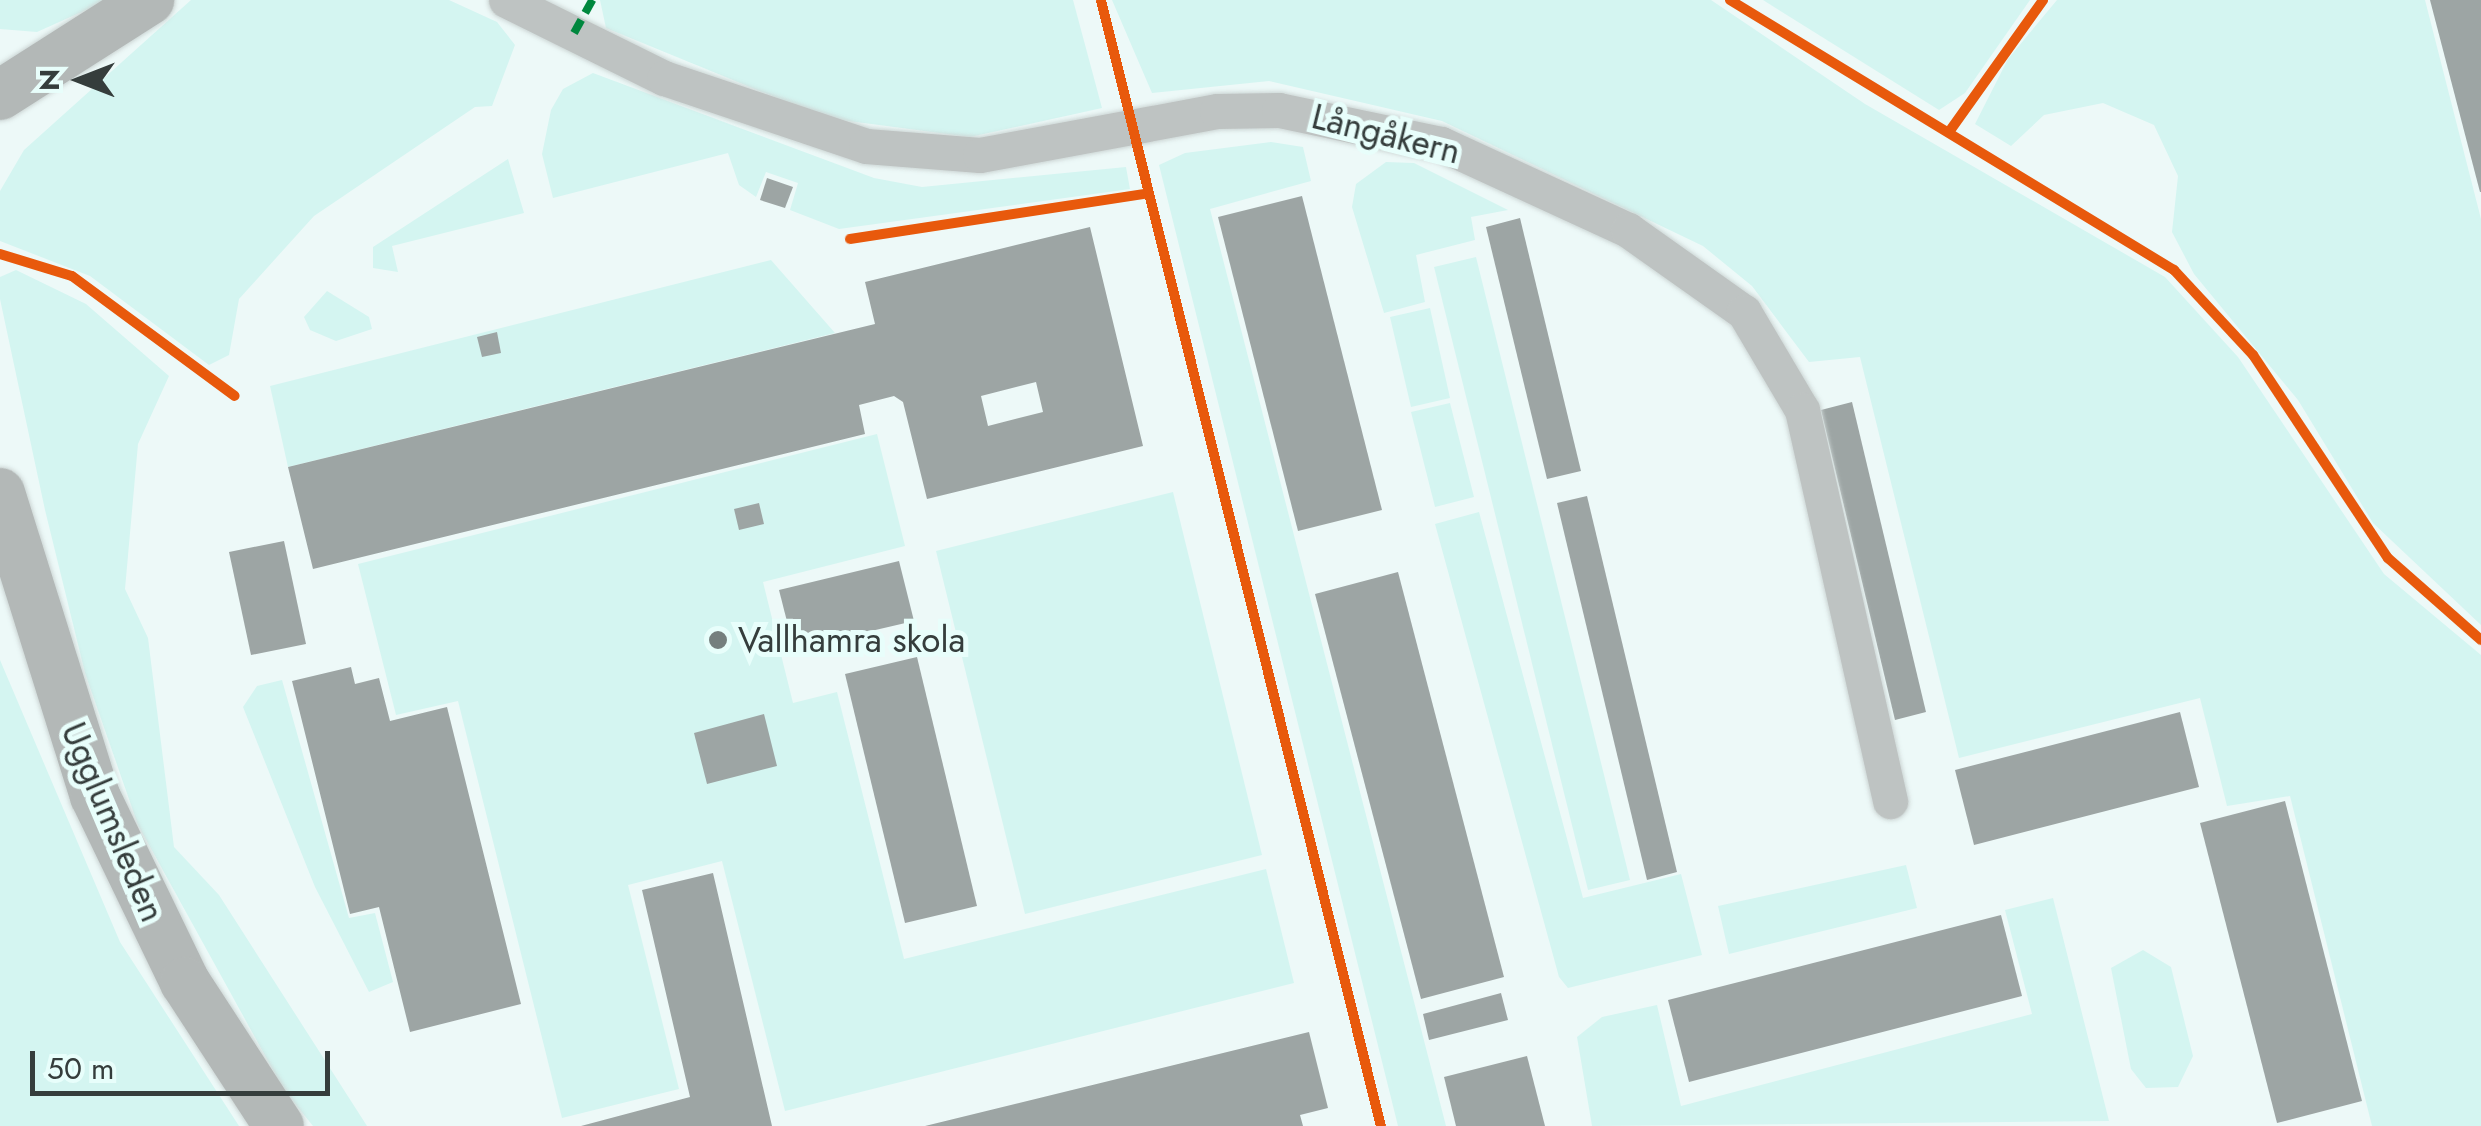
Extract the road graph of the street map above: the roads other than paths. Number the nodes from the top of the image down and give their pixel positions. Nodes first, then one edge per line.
1 (149, 0) edge
2 (506, 0) edge
3 (0, 95) edge
4 (0, 493) edge
5 (1890, 801) dead end
6 (279, 1126) edge

1 - 3 street
2 - 5 street, Långåkern
4 - 6 street, Ugglumsleden

